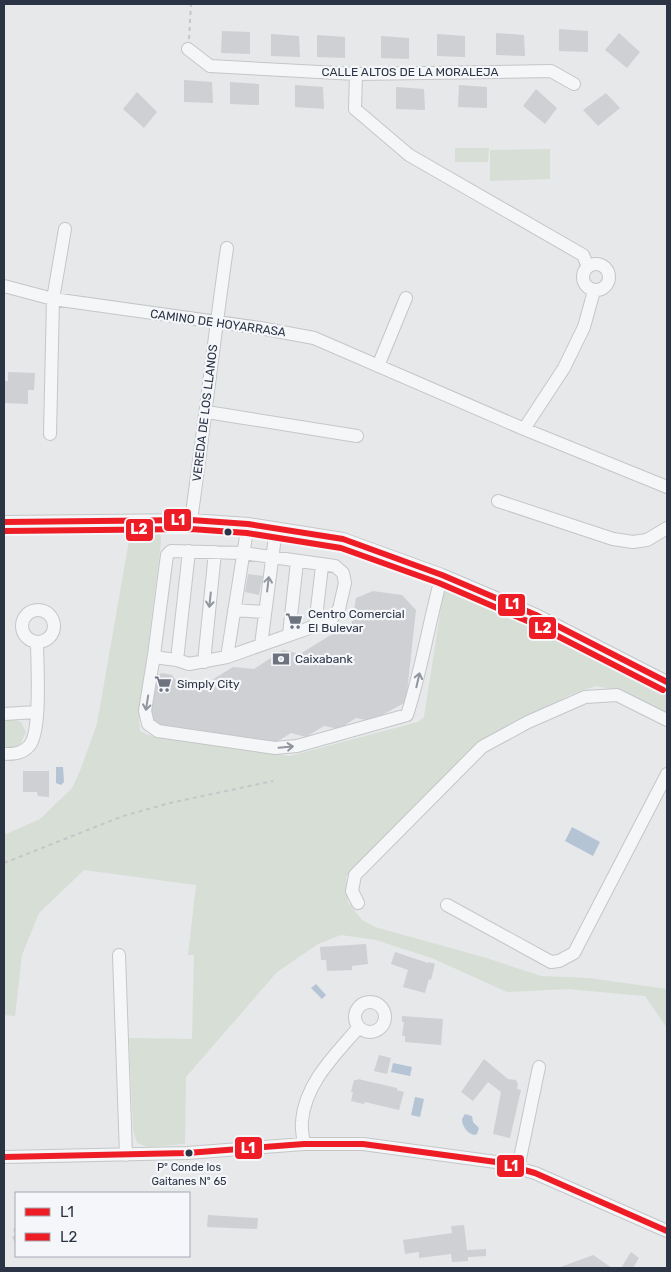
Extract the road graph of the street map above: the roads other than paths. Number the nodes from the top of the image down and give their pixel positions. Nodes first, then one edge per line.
1 (188, 49) dead end
2 (356, 74) junction
3 (574, 84) dead end
4 (65, 229) dead end
5 (228, 248) dead end
6 (588, 267) junction
7 (4, 286) edge
8 (594, 291) junction
9 (406, 298) dead end
10 (53, 299) junction
11 (217, 322) junction
12 (378, 366) junction
13 (207, 412) junction
14 (524, 429) junction
15 (50, 434) dead end
16 (357, 436) dead end
17 (667, 487) edge
18 (498, 501) dead end
19 (191, 520) junction
20 (4, 522) edge
21 (248, 524) junction
22 (276, 528) junction
23 (667, 528) edge
24 (189, 551) junction
25 (215, 552) junction
26 (243, 552) junction
27 (272, 557) junction
28 (297, 562) junction
29 (322, 566) junction
30 (442, 575) junction
31 (234, 610) junction
32 (265, 612) junction
33 (315, 626) junction
34 (289, 634) junction
35 (37, 642) dead end
36 (261, 644) junction
37 (154, 655) junction
38 (227, 657) junction
39 (177, 660) junction
40 (204, 662) junction
41 (667, 682) edge
42 (37, 712) junction
43 (4, 714) edge
44 (667, 720) edge
45 (4, 754) edge
46 (667, 774) edge
47 (358, 903) dead end
48 (447, 905) dead end
49 (119, 955) dead end
50 (360, 1027) dead end
51 (539, 1067) dead end
52 (304, 1144) junction
53 (126, 1155) junction
54 (4, 1157) edge
55 (518, 1168) junction
56 (667, 1231) edge

1 - 2 street, CALLE ALTOS DE LA MORALEJA
2 - 3 street, CALLE ALTOS DE LA MORALEJA
2 - 6 street
4 - 10 street
5 - 11 street, VEREDA DE LOS LLANOS
6 - 8 street
6 - 8 street
7 - 10 street, CAMINO DE HOYARRASA
8 - 14 street
9 - 12 street
10 - 11 street, CAMINO DE HOYARRASA
10 - 15 street
11 - 12 street, CAMINO DE HOYARRASA
11 - 13 street, VEREDA DE LOS LLANOS
12 - 14 street, CAMINO DE HOYARRASA
13 - 16 street
13 - 19 street, VEREDA DE LOS LLANOS
14 - 17 street, CAMINO DE HOYARRASA
18 - 23 street
19 - 20 street
19 - 21 street
21 - 22 street
21 - 26 street
22 - 27 street
22 - 30 street
24 - 25 street
24 - 37 street
24 - 39 street
25 - 26 street
25 -> 40 street
26 - 27 street
26 - 31 street
27 - 28 street
32 -> 27 street
28 - 29 street
28 - 34 street
29 - 33 street
29 - 33 street
37 -> 30 street
30 - 41 street
31 - 32 street
31 - 38 street
32 - 36 street
33 - 34 street
34 - 36 street
35 - 42 street
36 - 38 street
37 - 39 street
38 - 40 street
39 - 40 street
42 - 43 street
42 - 45 street
44 - 47 street
46 - 48 street
49 - 53 street
50 - 52 street
51 - 55 street
52 - 53 street
52 - 55 street
53 - 54 street
55 - 56 street

